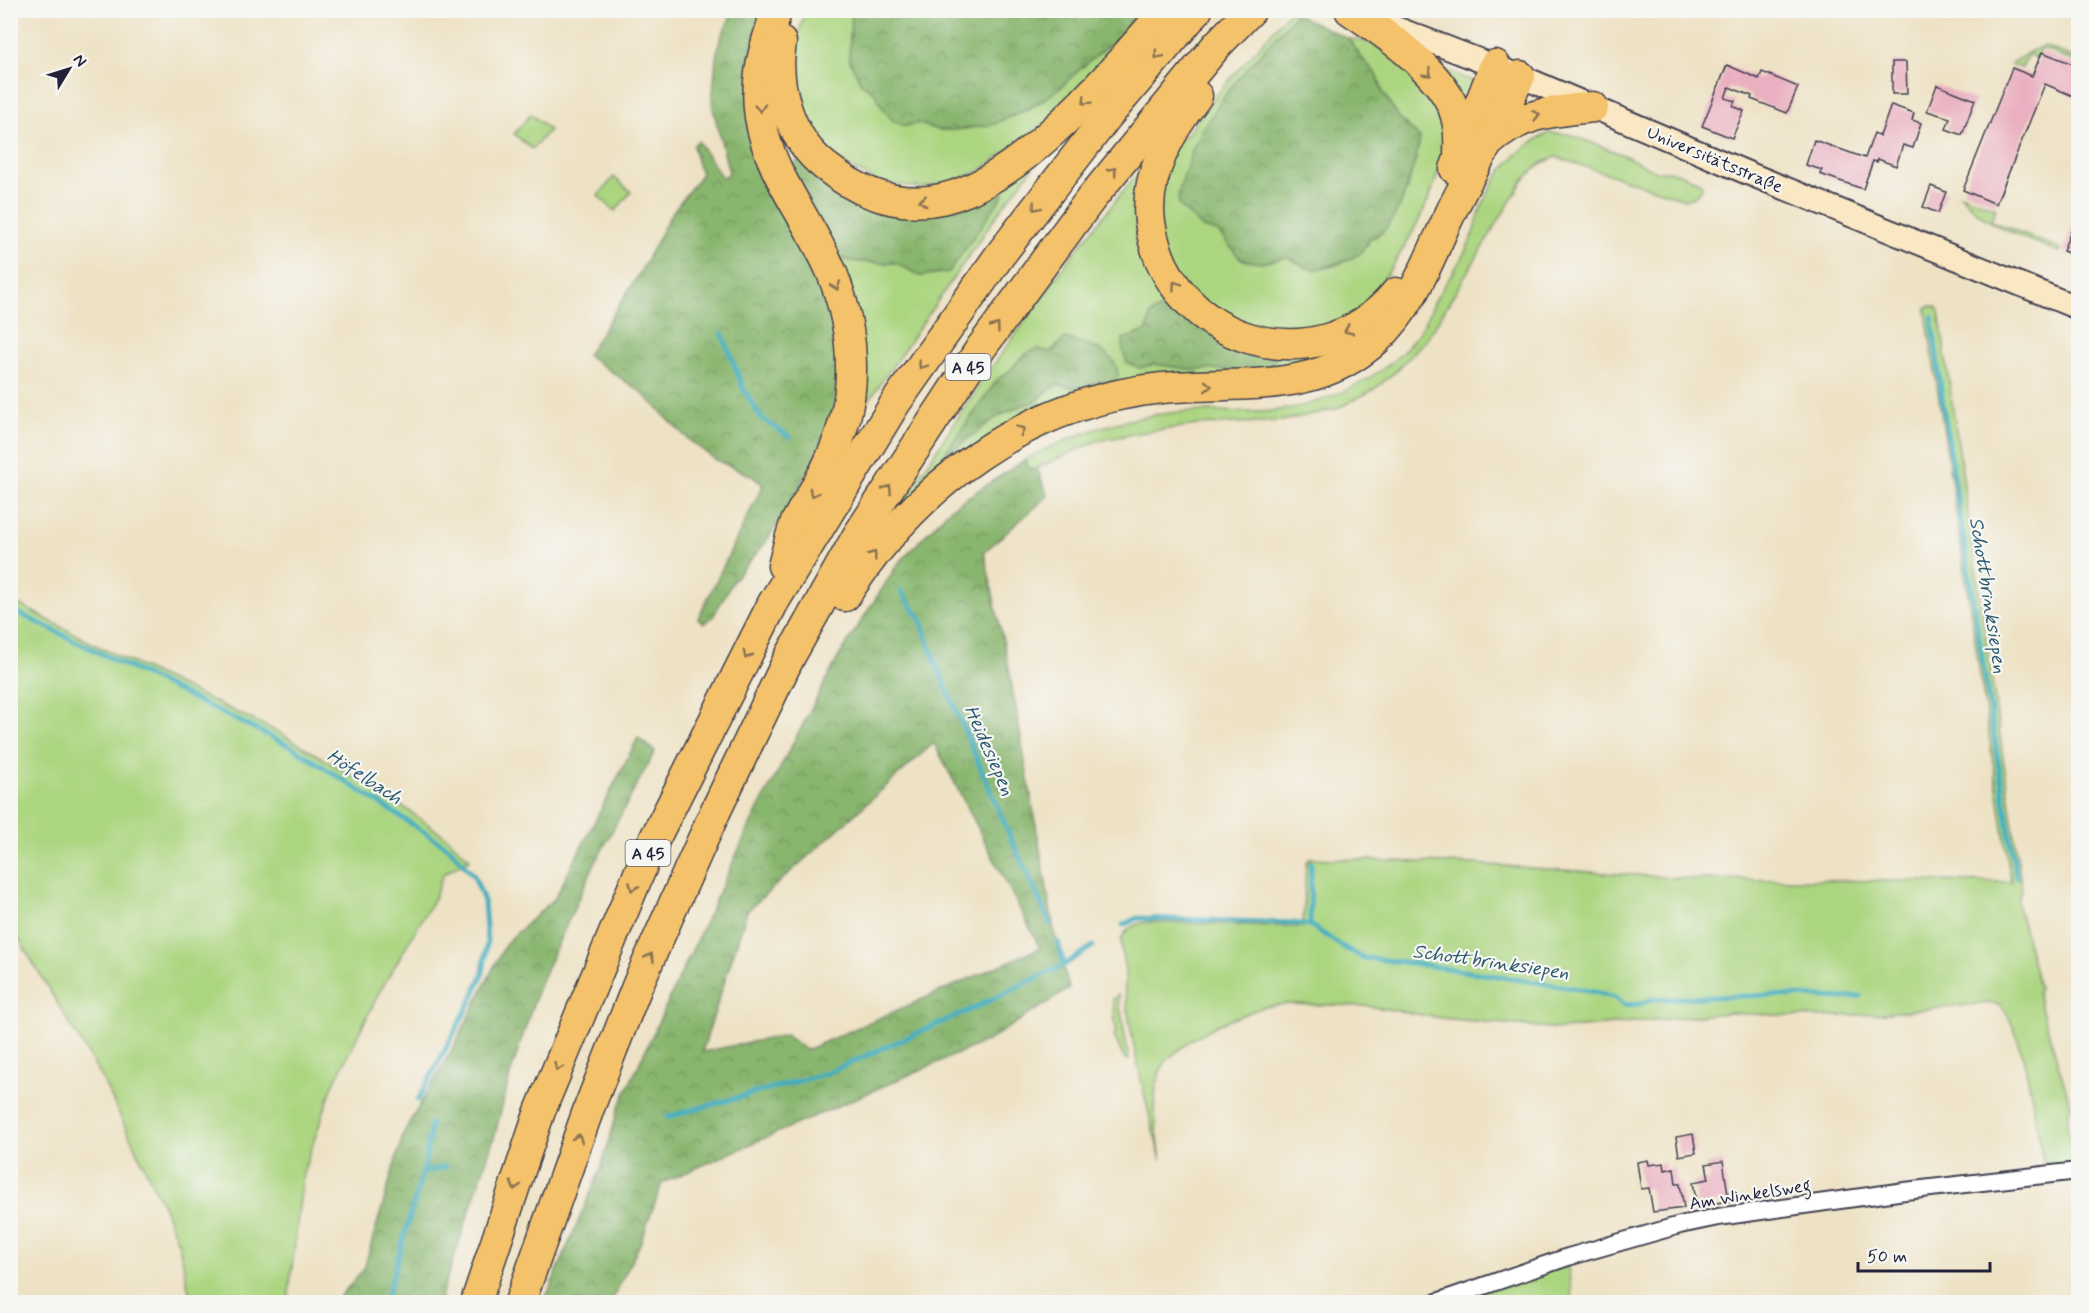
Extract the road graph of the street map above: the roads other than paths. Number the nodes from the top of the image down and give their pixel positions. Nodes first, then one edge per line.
1 (777, 10) edge
2 (790, 10) edge
3 (1166, 10) edge
4 (1197, 10) edge
5 (1251, 10) edge
6 (1270, 10) edge
7 (1351, 10) edge
8 (1508, 70) junction
9 (1593, 107) junction
10 (1487, 144) junction
11 (1459, 160) junction
12 (2079, 308) edge
13 (773, 603) junction
14 (739, 761) junction
15 (2079, 1171) edge
16 (476, 1302) edge
17 (519, 1302) edge
18 (1437, 1302) edge

1 -> 13 highway
3 -> 2 highway
4 -> 13 highway, A 45
14 -> 5 highway, A 45
11 -> 6 highway
7 - 8 main road, Universitätsstraße
7 -> 11 highway
8 - 9 main road, Universitätsstraße
8 - 10 highway
8 - 11 highway
10 -> 9 highway
9 - 12 main road, Universitätsstraße
14 -> 10 highway
13 -> 16 highway, A 45
17 -> 14 highway, A 45
15 - 18 street, Am Winkelsweg

